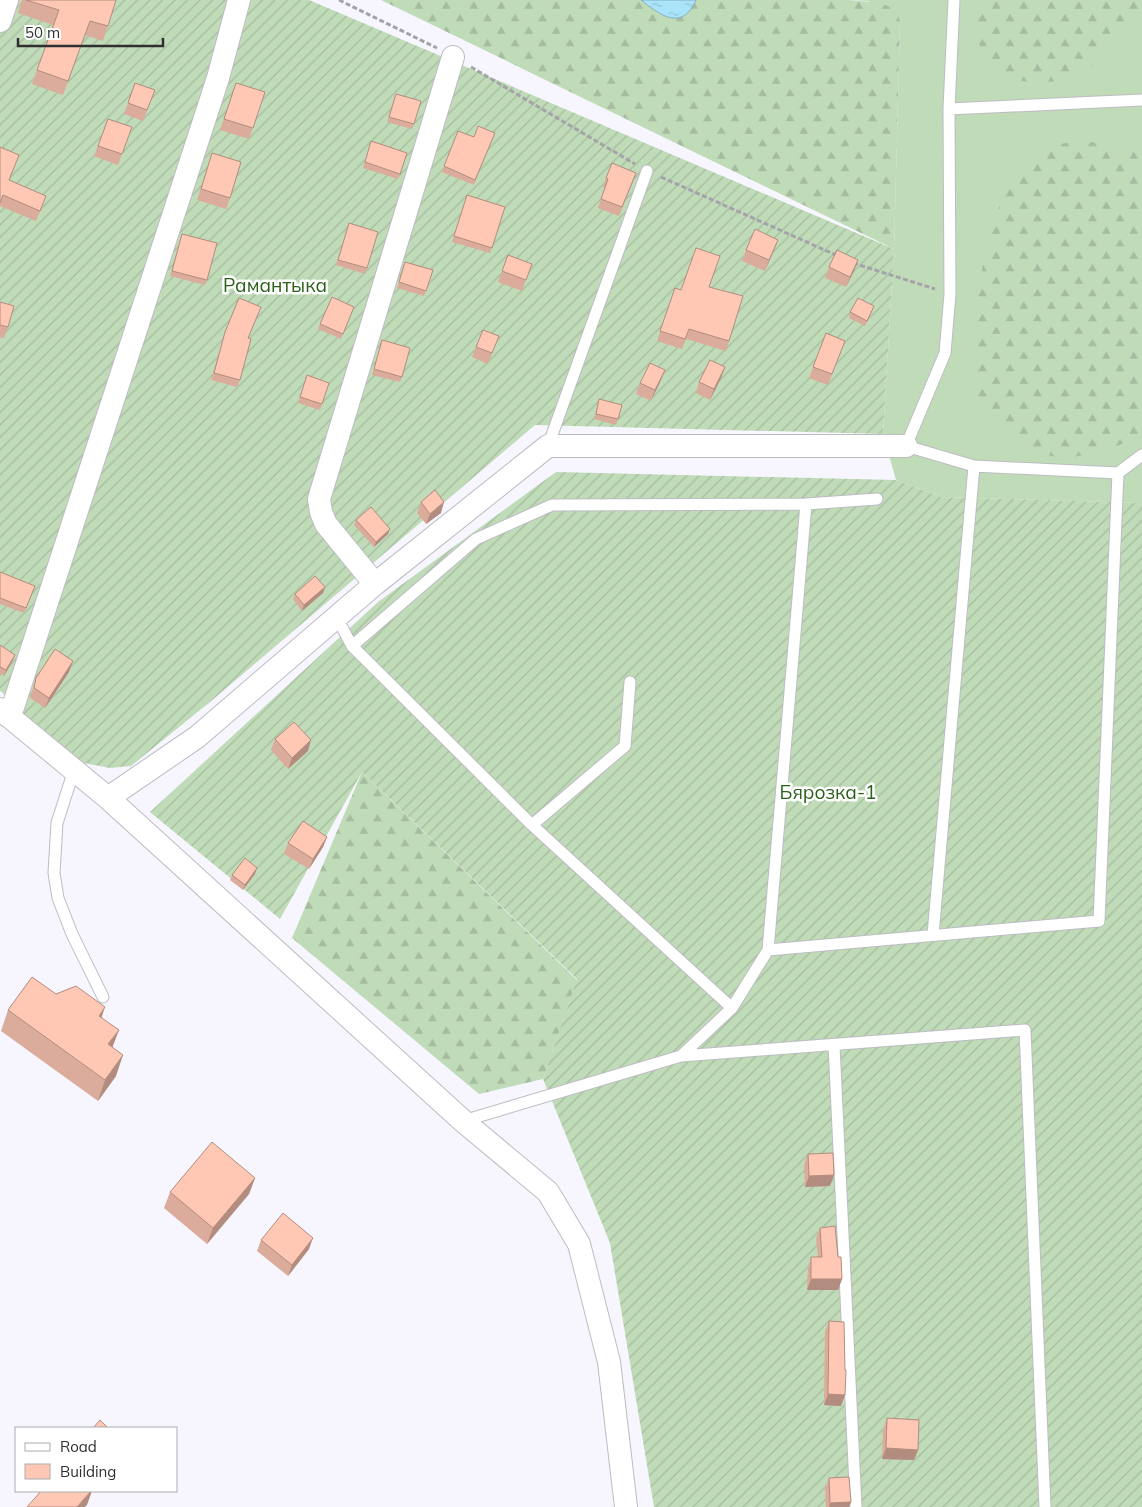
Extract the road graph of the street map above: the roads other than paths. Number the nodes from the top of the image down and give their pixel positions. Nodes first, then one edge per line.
1 (7, 0) edge
2 (238, 0) edge
3 (954, 0) edge
4 (0, 21) edge
5 (453, 57) dead end
6 (1142, 100) edge
7 (949, 108) junction
8 (646, 170) dead end
9 (548, 446) junction
10 (906, 446) junction
11 (1142, 455) edge
12 (974, 466) junction
13 (1118, 473) junction
14 (877, 499) dead end
15 (806, 504) junction
16 (375, 584) junction
17 (337, 618) junction
18 (352, 646) junction
19 (630, 682) dead end
20 (4, 713) edge
21 (74, 770) junction
22 (108, 798) junction
23 (532, 826) junction
24 (933, 935) junction
25 (768, 950) junction
26 (103, 997) dead end
27 (732, 1008) junction
28 (834, 1044) junction
29 (681, 1056) junction
30 (463, 1121) junction
31 (626, 1507) edge
32 (856, 1507) edge
33 (1045, 1507) edge

1 - 4 street
2 - 20 street
3 - 7 lane
5 - 16 street
6 - 7 lane
7 - 10 lane
8 - 9 lane
9 - 10 street
9 - 16 street
10 - 12 lane
11 - 13 lane
12 - 13 lane
12 - 24 lane
13 - 24 lane
14 - 15 lane
15 - 18 lane
15 - 25 lane
16 - 17 street
17 - 18 lane
17 - 22 street
18 - 23 lane
19 - 23 lane
20 - 21 street
21 - 22 street
21 - 26 lane
22 - 30 street
23 - 27 lane
24 - 25 lane
25 - 27 lane
27 - 29 lane
28 - 29 lane
28 - 32 lane
28 - 33 lane
29 - 30 lane
30 - 31 street

